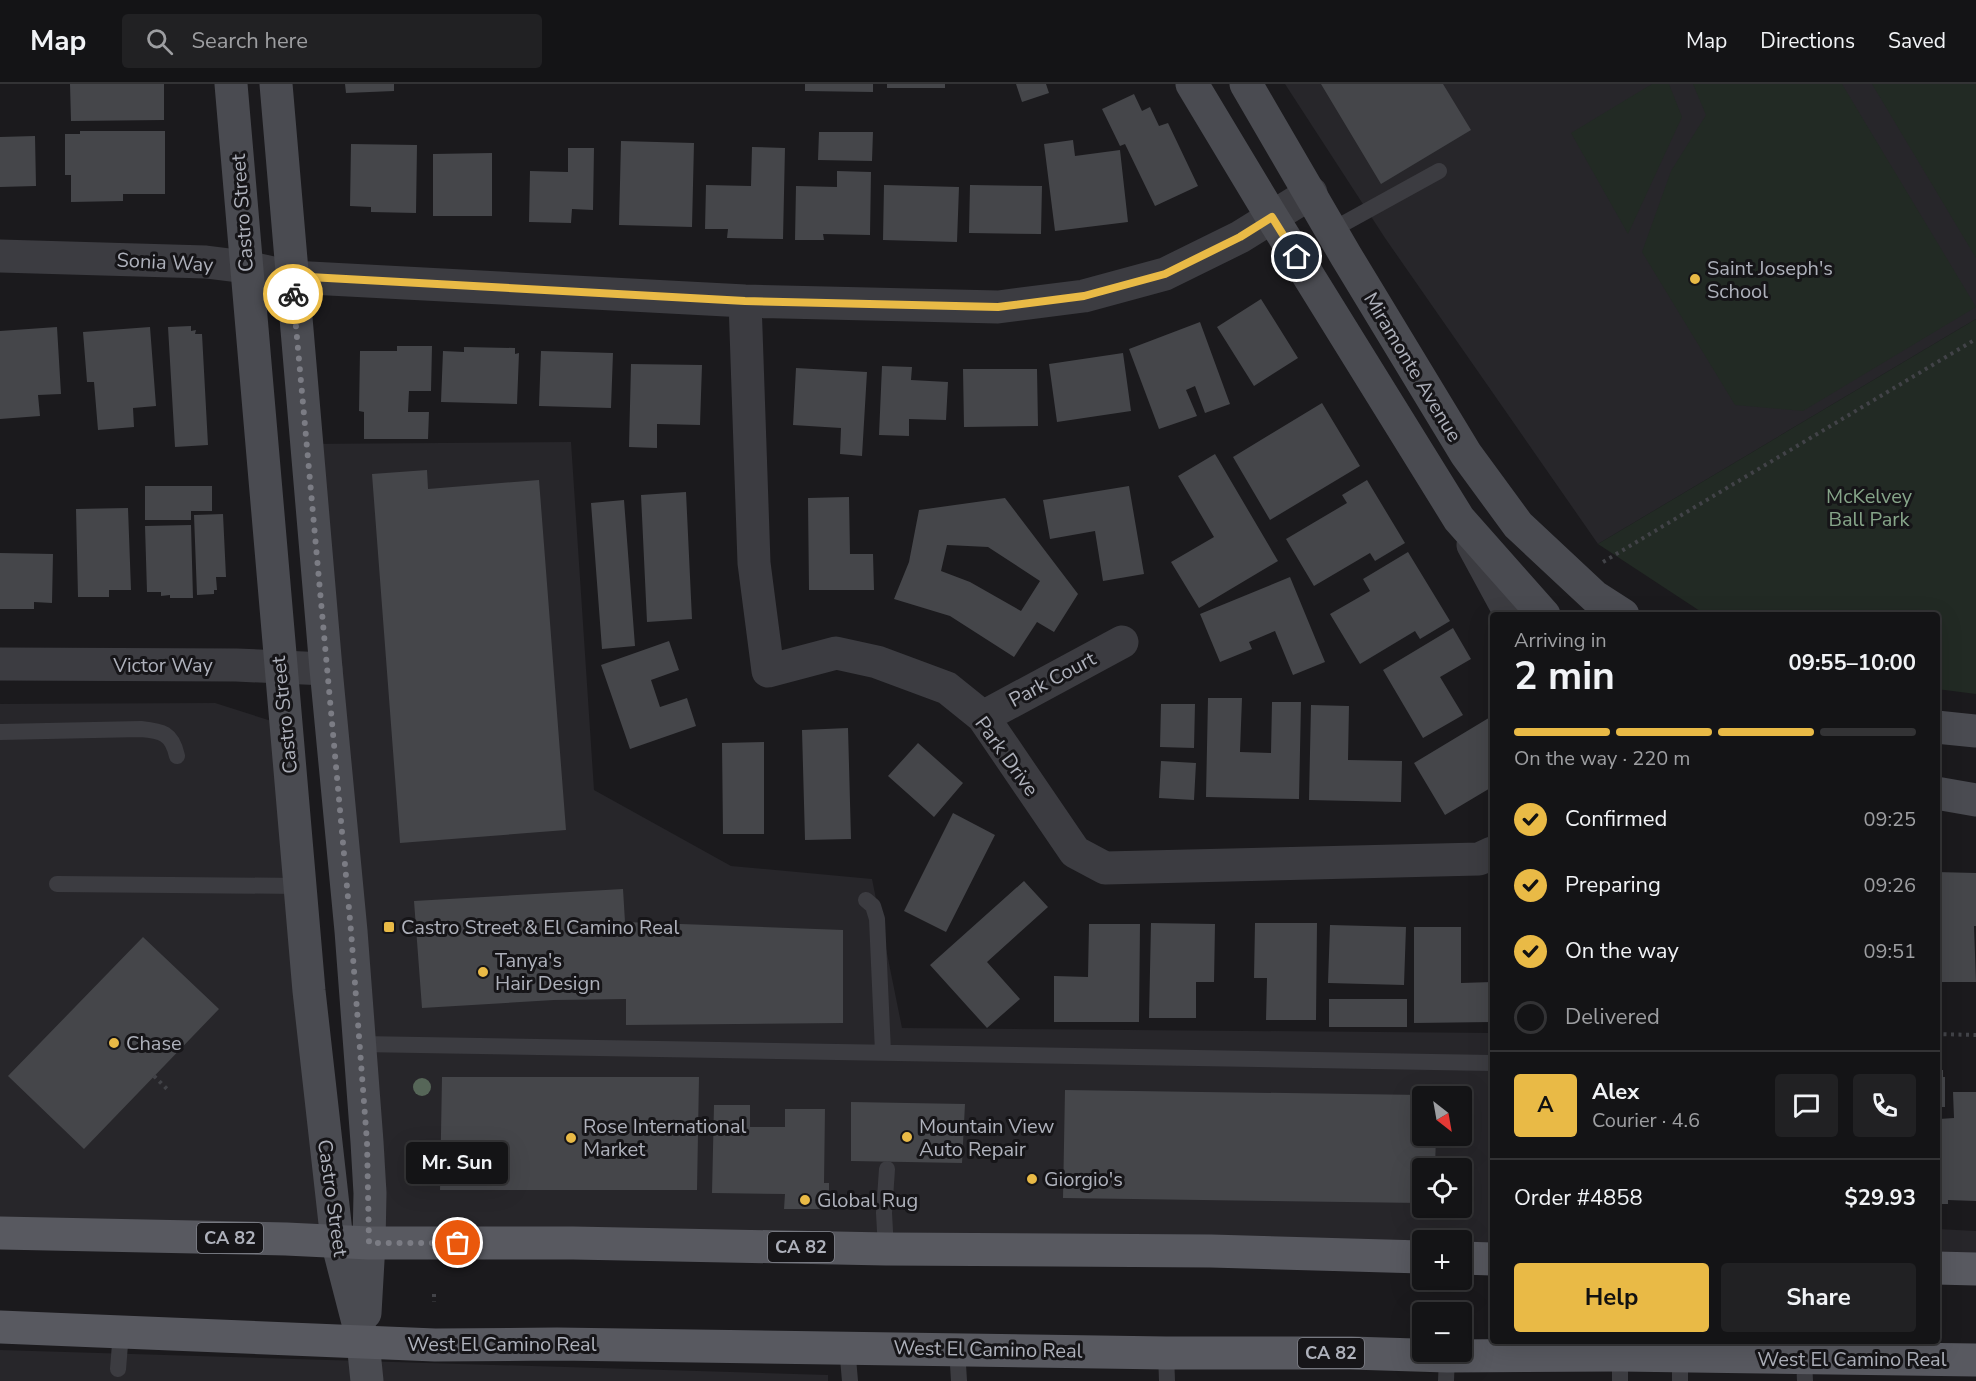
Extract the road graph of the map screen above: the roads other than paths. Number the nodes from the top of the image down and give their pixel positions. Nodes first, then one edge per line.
1 (231, 84) edge
2 (276, 84) edge
3 (1192, 84) edge
4 (1246, 84) edge
5 (1439, 171) dead end
6 (1311, 193) junction
7 (1272, 217) junction
8 (1332, 230) junction
9 (0, 256) edge
10 (246, 267) junction
11 (291, 276) junction
12 (745, 301) junction
13 (1459, 519) junction
14 (1509, 612) edge
15 (1541, 612) edge
16 (1618, 612) edge
17 (1122, 642) dead end
18 (0, 664) edge
19 (279, 668) junction
20 (326, 669) junction
21 (983, 717) junction
22 (1940, 727) edge
23 (1976, 731) edge
24 (0, 732) edge
25 (177, 756) dead end
26 (1940, 794) edge
27 (1976, 800) edge
28 (1490, 854) edge
29 (57, 884) dead end
30 (300, 886) junction
31 (866, 900) dead end
32 (358, 1044) junction
33 (883, 1052) junction
34 (1490, 1063) edge
35 (887, 1169) dead end
36 (0, 1233) edge
37 (337, 1241) junction
38 (369, 1243) junction
39 (885, 1249) junction
40 (1412, 1257) edge
41 (1472, 1258) edge
42 (1490, 1259) edge
43 (1940, 1268) edge
44 (1976, 1269) edge
45 (0, 1327) edge
46 (122, 1332) junction
47 (363, 1342) junction
48 (847, 1347) junction
49 (957, 1348) junction
50 (1976, 1360) edge
51 (1167, 1367) edge
52 (1447, 1368) edge
53 (1620, 1368) edge
54 (117, 1369) dead end
55 (1680, 1369) edge
56 (1805, 1370) edge
57 (367, 1381) edge
58 (850, 1381) edge
59 (959, 1381) edge

1 - 10 street, Castro Street
2 - 11 street, Castro Street
3 - 7 street, Miramonte Avenue
4 - 6 street, Miramonte Avenue
5 - 8 lane
6 - 7 street, Sonia Way
6 - 8 street, Miramonte Avenue
7 - 12 street, Sonia Way
7 - 13 street, Miramonte Avenue
8 - 16 street, Miramonte Avenue
9 - 10 street, Sonia Way
10 - 11 street, Sonia Way
10 - 19 street, Castro Street
11 - 12 street, Sonia Way
11 - 20 street, Castro Street
12 - 21 street, Park Drive
13 - 14 street
13 - 15 street, Miramonte Avenue
17 - 21 street, Park Court
18 - 19 street, Victor Way
19 - 20 street, Victor Way
19 - 30 street, Castro Street
20 - 32 street, Castro Street
21 - 28 street, Park Drive
22 - 23 street
24 - 25 lane
26 - 27 street
29 - 30 lane
30 - 37 street, Castro Street
31 - 33 lane
32 - 33 lane
32 - 38 street, Castro Street
33 - 34 lane
35 - 39 lane
36 - 37 main road, CA 82
37 - 38 main road, CA 82
37 - 47 street, Castro Street
38 - 39 main road, CA 82
38 - 47 street, Castro Street
39 - 40 main road, CA 82
41 - 42 main road
43 - 44 main road
45 - 46 main road, West El Camino Real / CA 82
46 - 47 main road, West El Camino Real / CA 82
46 - 54 lane
47 - 48 main road, West El Camino Real / CA 82
47 - 57 street, Castro Street
48 - 49 main road, West El Camino Real / CA 82
48 - 58 lane
49 - 51 main road, West El Camino Real / CA 82
49 - 59 lane
50 - 56 main road, West El Camino Real / CA 82
51 - 52 main road, West El Camino Real / CA 82
52 - 53 main road, West El Camino Real / CA 82
53 - 55 main road, West El Camino Real / CA 82
55 - 56 main road, West El Camino Real / CA 82

